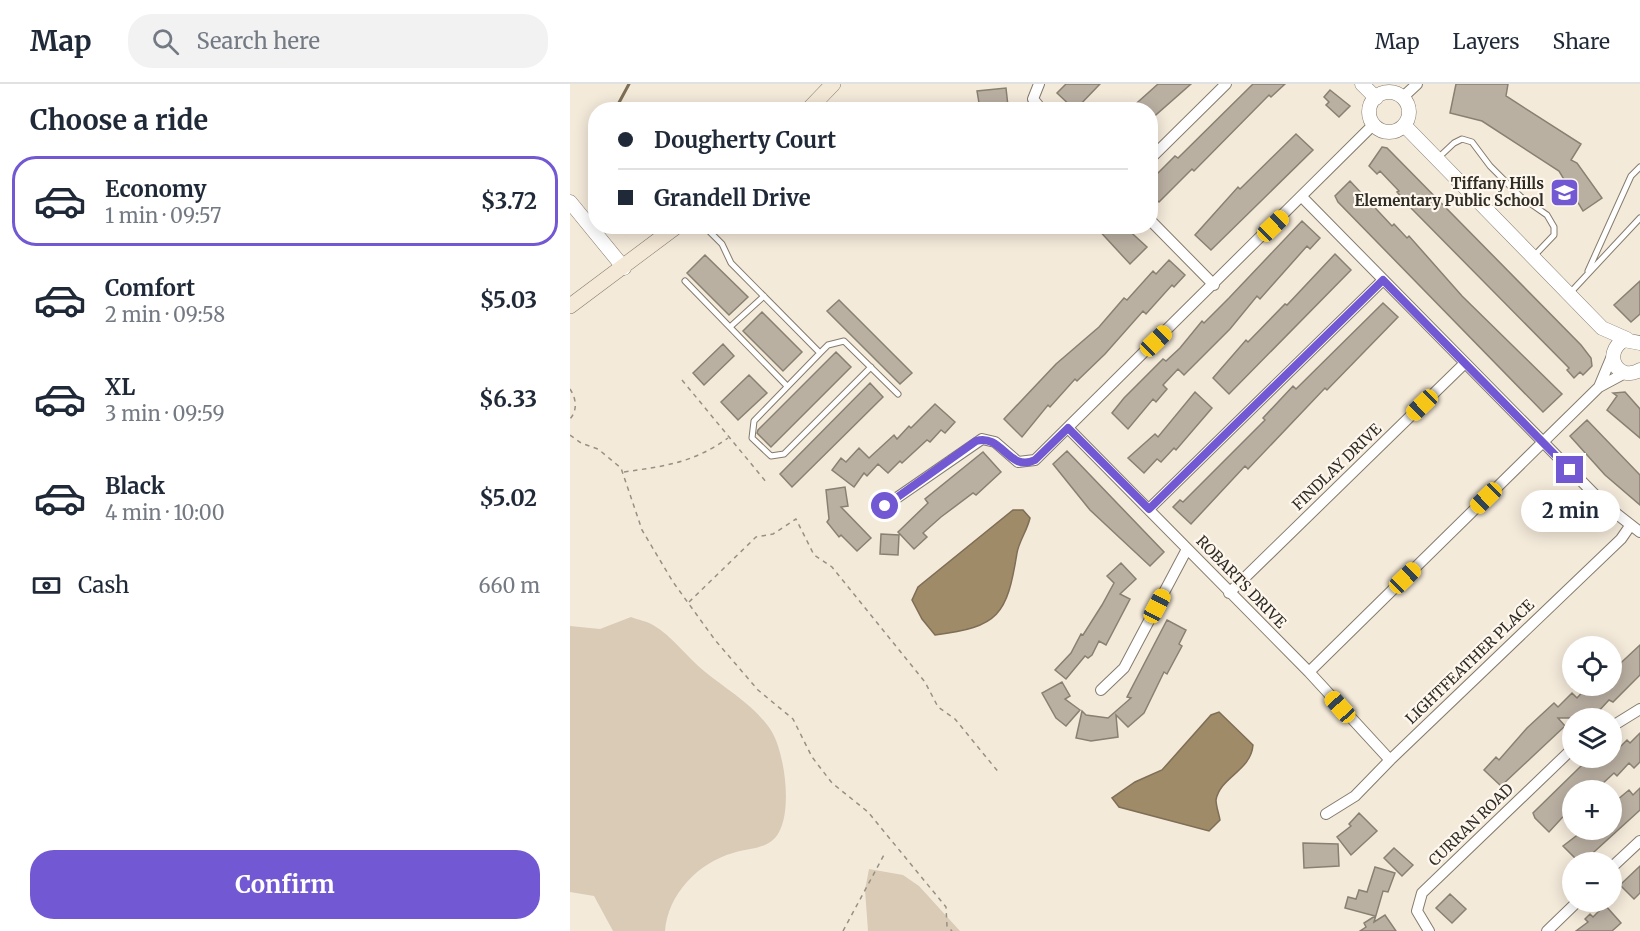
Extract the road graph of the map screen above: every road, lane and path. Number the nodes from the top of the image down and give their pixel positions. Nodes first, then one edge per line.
1 (833, 84) edge
2 (1040, 84) edge
3 (1226, 84) edge
4 (1362, 84) edge
5 (1416, 84) edge
6 (1402, 97) junction
7 (1376, 98) junction
8 (816, 102) edge
9 (1035, 102) edge
10 (1374, 124) junction
11 (1404, 125) junction
12 (1158, 151) edge
13 (1437, 159) junction
14 (1640, 168) edge
15 (1302, 197) junction
16 (570, 202) edge
17 (1640, 218) edge
18 (588, 224) edge
19 (1158, 228) edge
20 (596, 234) edge
21 (667, 234) edge
22 (712, 234) edge
23 (1533, 257) junction
24 (624, 268) junction
25 (1588, 271) junction
26 (1383, 280) junction
27 (685, 281) dead end
28 (1214, 285) junction
29 (1569, 294) junction
30 (764, 296) junction
31 (570, 306) edge
32 (730, 327) junction
33 (1602, 328) junction
34 (1634, 340) edge
35 (820, 353) junction
36 (1613, 354) junction
37 (1465, 363) junction
38 (871, 367) junction
39 (1634, 374) edge
40 (682, 380) dead end
41 (787, 386) junction
42 (1599, 387) junction
43 (570, 388) edge
44 (898, 394) dead end
45 (570, 419) edge
46 (1068, 428) junction
47 (570, 435) edge
48 (729, 437) junction
49 (1543, 442) junction
50 (623, 472) junction
51 (767, 483) dead end
52 (885, 506) dead end
53 (1149, 509) junction
54 (1635, 529) edge
55 (1187, 549) junction
56 (1229, 593) junction
57 (688, 602) junction
58 (1309, 672) junction
59 (1101, 690) dead end
60 (1640, 709) edge
61 (1622, 720) edge
62 (1562, 759) edge
63 (1390, 760) junction
64 (1000, 774) dead end
65 (1326, 814) dead end
66 (1640, 841) edge
67 (885, 853) dead end
68 (1622, 858) edge
69 (1567, 912) edge
70 (843, 931) edge
71 (952, 931) edge
72 (1429, 931) edge
73 (1547, 931) edge

1 - 8 main road
2 - 9 street
3 - 12 street
4 - 7 street
5 - 6 street
6 - 7 street
6 - 11 street
7 - 10 street
10 - 11 street
10 - 15 street
11 - 13 street
13 - 23 street
13 - 23 lane
14 - 25 lane
15 - 26 street
15 - 28 street
16 - 18 street
17 - 25 lane
19 - 28 street
20 - 24 street
21 - 24 main road
22 - 30 lane
23 - 29 street
24 - 31 main road
25 - 29 lane
26 - 37 street
26 - 53 street
27 - 32 lane
28 - 46 street
29 - 33 street
30 - 32 lane
30 - 35 lane
32 - 41 lane
33 - 34 street
33 - 36 street
34 - 36 street
35 - 38 lane
35 - 41 lane
36 - 39 street
36 - 42 street
37 - 49 street
37 - 56 street, FINDLAY DRIVE
38 - 41 lane
38 - 44 lane
39 - 42 street
40 - 48 path
42 - 49 street
43 - 45 path
46 - 52 street
46 - 53 street, ROBARTS DRIVE
47 - 50 path
48 - 50 path
48 - 51 path
49 - 54 street
49 - 58 street
50 - 57 path
53 - 55 street, ROBARTS DRIVE
54 - 63 street, LIGHTFEATHER PLACE
55 - 56 street, ROBARTS DRIVE
55 - 59 street
56 - 58 street, ROBARTS DRIVE
57 - 64 path
57 - 71 path
58 - 63 street, ROBARTS DRIVE
60 - 61 street
62 - 72 street, CURRAN ROAD
63 - 65 street, LIGHTFEATHER PLACE
66 - 68 street
67 - 70 path
69 - 73 street

